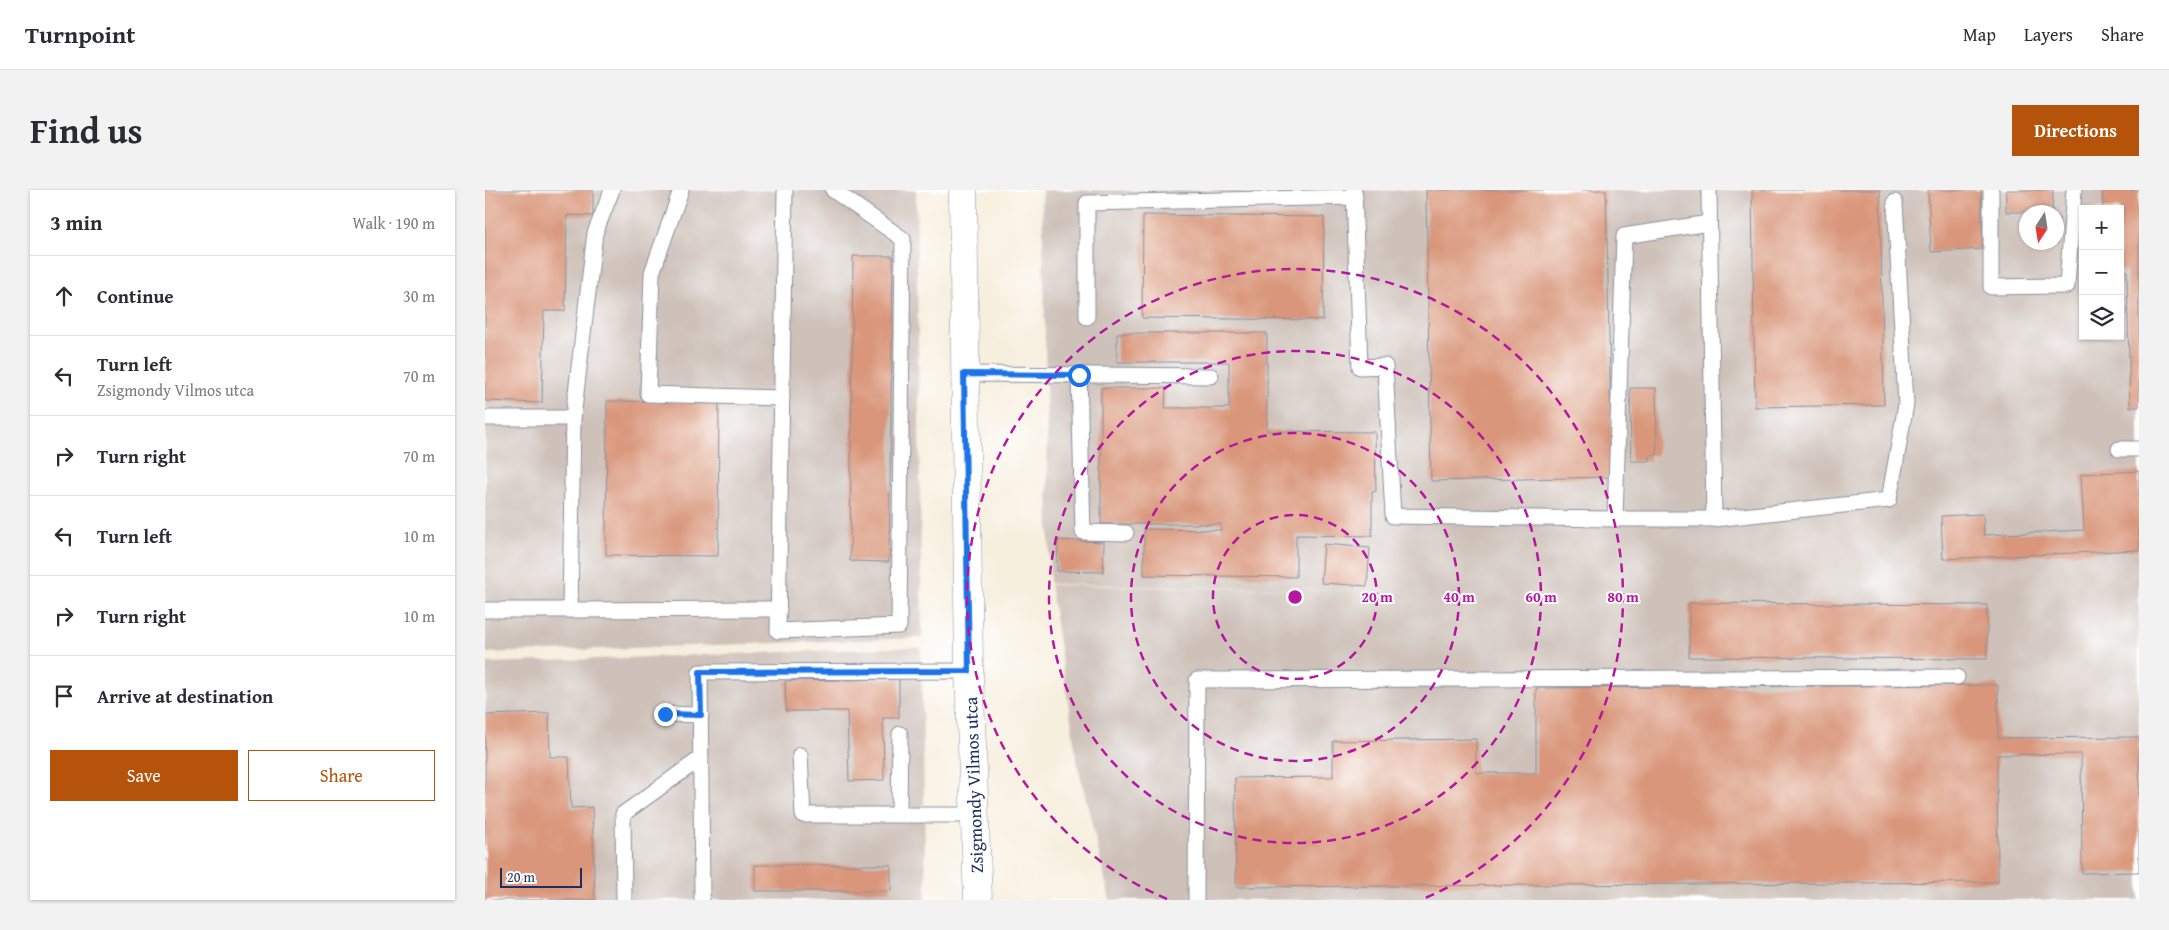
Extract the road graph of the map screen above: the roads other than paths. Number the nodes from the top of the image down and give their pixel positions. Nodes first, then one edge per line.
1 (613, 190) edge
2 (681, 190) edge
3 (785, 190) edge
4 (833, 190) edge
5 (963, 190) edge
6 (1709, 190) edge
7 (1991, 190) edge
8 (2074, 190) edge
9 (1355, 193) edge
10 (1087, 196) edge
11 (1895, 202) dead end
12 (1709, 223) junction
13 (1087, 317) dead end
14 (964, 374) junction
15 (1079, 375) junction
16 (1211, 376) dead end
17 (782, 398) junction
18 (485, 418) edge
19 (573, 418) junction
20 (2139, 448) edge
21 (2119, 449) dead end
22 (1714, 518) junction
23 (1615, 519) junction
24 (1126, 533) dead end
25 (779, 609) junction
26 (485, 610) edge
27 (570, 610) junction
28 (969, 671) junction
29 (1957, 677) dead end
30 (665, 714) dead end
31 (701, 715) junction
32 (900, 734) dead end
33 (800, 754) dead end
34 (701, 758) junction
35 (899, 814) junction
36 (973, 815) junction
37 (624, 900) edge
38 (702, 900) edge
39 (978, 900) edge
40 (1196, 900) edge

1 - 19 lane
2 - 17 lane
3 - 17 lane
4 - 25 lane
5 - 14 street, Zsigmondy Vilmos utca
6 - 12 lane
7 - 8 lane
9 - 10 lane
9 - 23 lane
10 - 13 lane
11 - 22 lane
12 - 22 lane
12 - 23 lane
14 - 15 lane
14 - 28 street, Zsigmondy Vilmos utca
15 - 16 lane
15 - 24 lane
17 - 25 lane
18 - 19 lane
19 - 27 lane
20 - 21 lane
22 - 23 lane
25 - 27 lane
26 - 27 lane
28 - 31 lane
28 - 36 street, Zsigmondy Vilmos utca
29 - 40 lane
30 - 31 lane
31 - 34 lane
32 - 35 lane
33 - 35 lane
34 - 37 lane
34 - 38 lane
35 - 36 lane
36 - 39 street, Zsigmondy Vilmos utca

